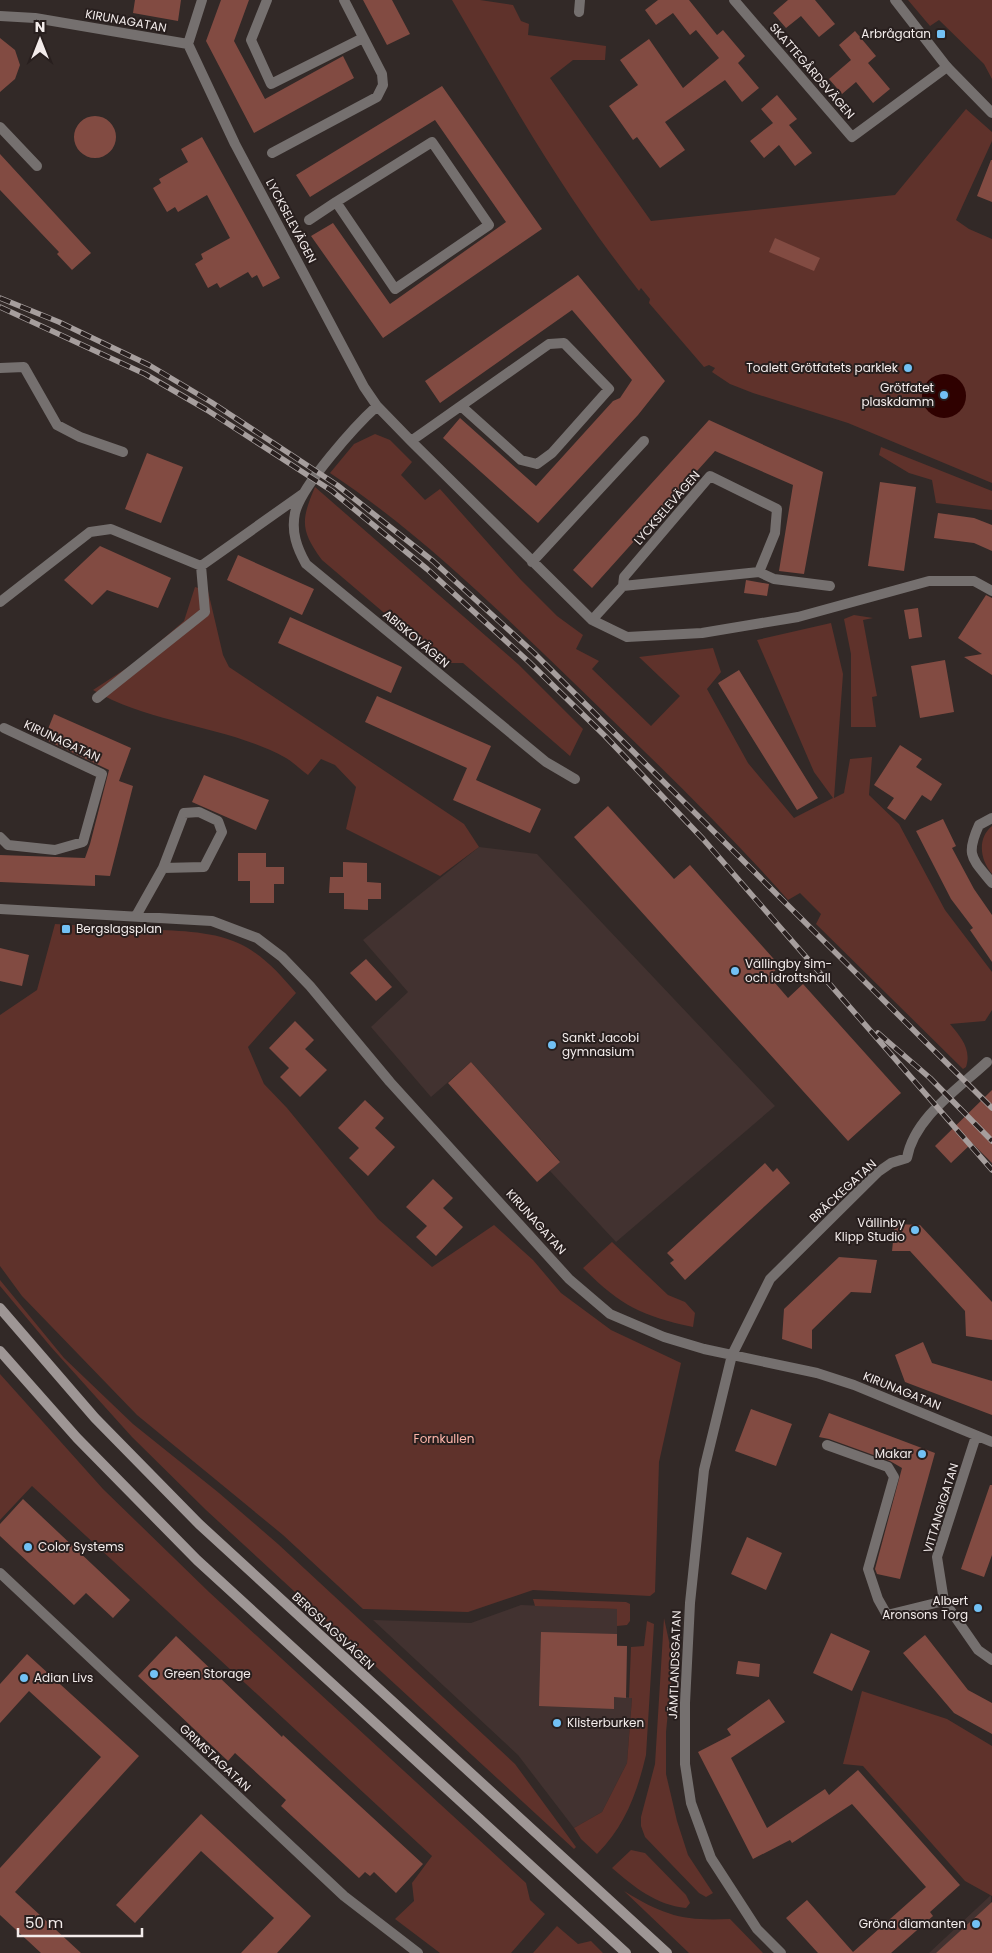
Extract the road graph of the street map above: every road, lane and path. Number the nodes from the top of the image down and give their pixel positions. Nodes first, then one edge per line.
1 (202, 0) edge
2 (267, 0) edge
3 (344, 0) edge
4 (580, 0) edge
5 (734, 0) edge
6 (895, 0) edge
7 (579, 12) dead end
8 (0, 16) edge
9 (364, 38) junction
10 (188, 44) junction
11 (947, 67) junction
12 (992, 113) edge
13 (0, 127) edge
14 (272, 153) dead end
15 (37, 166) dead end
16 (336, 202) junction
17 (309, 220) dead end
18 (0, 368) edge
19 (377, 406) junction
20 (462, 406) junction
21 (411, 441) junction
22 (644, 441) dead end
23 (123, 452) dead end
24 (306, 491) junction
25 (532, 562) junction
26 (201, 566) junction
27 (759, 572) junction
28 (623, 586) junction
29 (830, 586) dead end
30 (992, 591) edge
31 (0, 602) edge
32 (592, 620) junction
33 (97, 698) dead end
34 (1, 727) edge
35 (575, 779) dead end
36 (992, 818) edge
37 (0, 838) edge
38 (163, 868) junction
39 (992, 883) edge
40 (0, 910) edge
41 (136, 916) junction
42 (987, 1062) dead end
43 (0, 1308) edge
44 (0, 1351) edge
45 (732, 1355) junction
46 (976, 1436) junction
47 (992, 1442) edge
48 (827, 1445) dead end
49 (0, 1573) edge
50 (944, 1600) junction
51 (992, 1660) edge
52 (418, 1953) edge
53 (626, 1953) edge
54 (667, 1953) edge
55 (781, 1953) edge

1 - 10 street
2 - 9 street
3 - 9 street
4 - 7 street
5 - 11 street, SKATTEGÅRDSVÄGEN
6 - 11 street
8 - 10 street, KIRUNAGATAN
9 - 14 street
10 - 19 street, LYCKSELEVÄGEN
11 - 12 street
13 - 15 street
16 - 16 street, LYCKSELEVÄGEN
16 - 17 street, LYCKSELEVÄGEN
18 - 23 street
19 - 21 street, LYCKSELEVÄGEN
19 - 24 street, ABISKOVÄGEN
20 - 20 street
20 - 21 street
21 - 25 street, LYCKSELEVÄGEN
22 - 25 street
24 - 26 street, ABISKOVÄGEN
24 - 35 street, ABISKOVÄGEN
25 - 32 street, LYCKSELEVÄGEN
26 - 31 street
26 - 33 street
27 - 28 street
27 - 28 street, LYCKSELEVÄGEN
27 - 29 street
28 - 32 street, LYCKSELEVÄGEN
30 - 32 street, LYCKSELEVÄGEN
34 - 37 street, KIRUNAGATAN
36 - 39 street
38 - 38 street
38 - 41 street
40 - 41 street, KIRUNAGATAN
41 - 45 street, KIRUNAGATAN
42 - 45 street, BRÄCKEGATAN
43 - 54 main road, BERGSLAGSVÄGEN
44 - 53 main road
45 - 46 street, KIRUNAGATAN
45 - 55 street, JÄMTLANDSGATAN
46 - 47 street, KIRUNAGATAN
46 - 50 street, VITTANGIGATAN
48 - 50 street
49 - 52 street, GRIMSTAGATAN
50 - 51 street, VITTANGIGATAN

